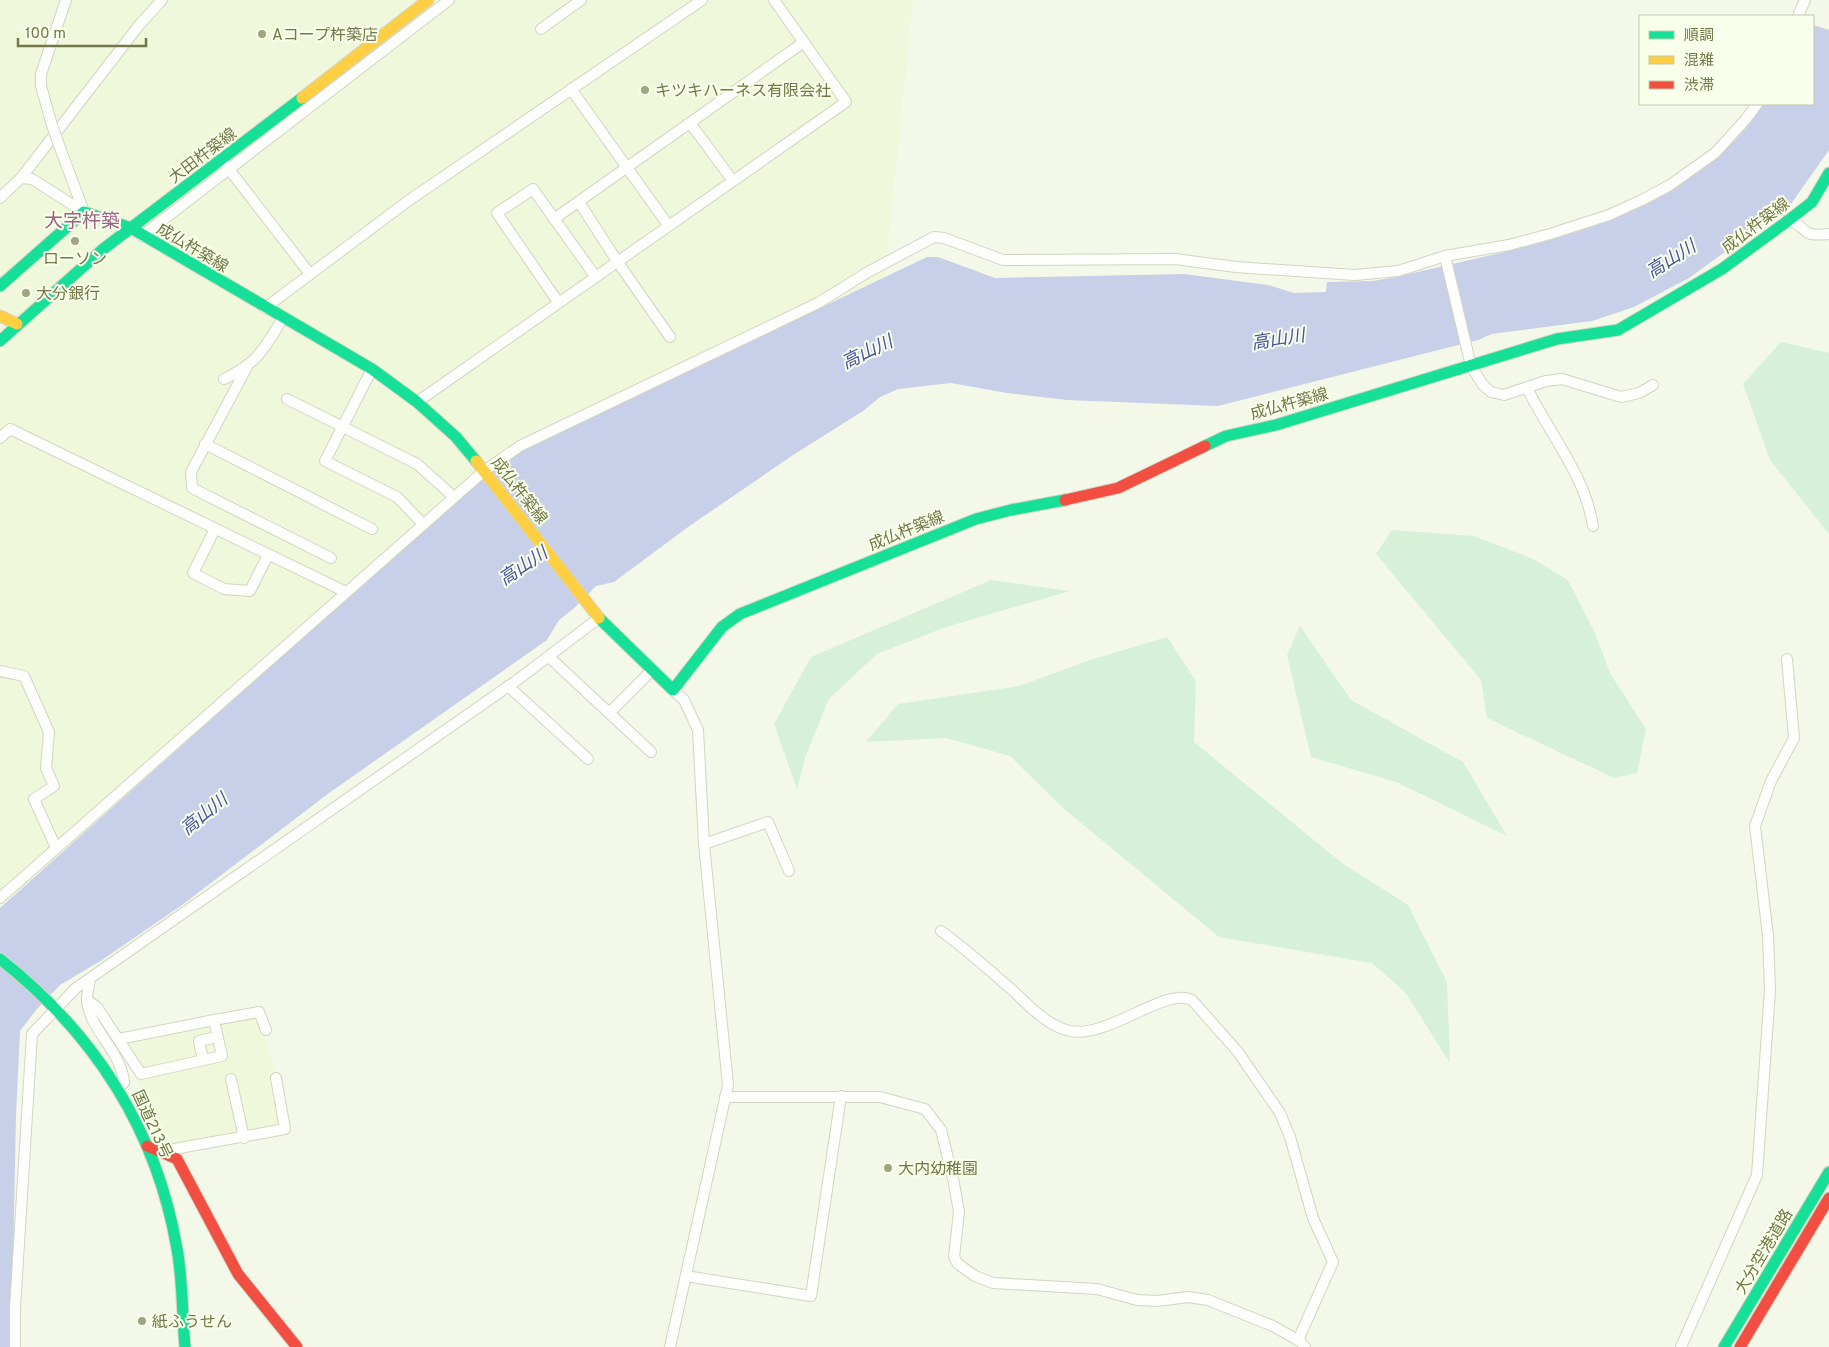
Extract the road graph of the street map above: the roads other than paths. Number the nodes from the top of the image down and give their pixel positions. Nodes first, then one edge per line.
1 (66, 0) edge
2 (162, 0) edge
3 (428, 0) edge
4 (449, 0) edge
5 (581, 0) edge
6 (702, 0) edge
7 (774, 0) edge
8 (1805, 0) edge
9 (1798, 15) edge
10 (541, 29) dead end
11 (804, 42) junction
12 (571, 90) junction
13 (1756, 105) edge
14 (690, 123) junction
15 (226, 165) junction
16 (626, 168) junction
17 (1829, 173) edge
18 (21, 178) junction
19 (733, 181) junction
20 (0, 198) edge
21 (579, 202) junction
22 (84, 212) junction
23 (554, 219) junction
24 (1789, 220) junction
25 (668, 225) junction
26 (131, 228) junction
27 (1829, 234) edge
28 (142, 236) junction
29 (1445, 256) junction
30 (617, 261) junction
31 (310, 274) junction
32 (595, 276) junction
33 (0, 286) edge
34 (558, 302) junction
35 (265, 308) junction
36 (0, 316) edge
37 (283, 318) junction
38 (16, 324) junction
39 (670, 337) dead end
40 (0, 341) edge
41 (248, 365) junction
42 (1471, 366) junction
43 (372, 369) junction
44 (224, 379) dead end
45 (1653, 385) dead end
46 (1528, 388) junction
47 (287, 399) dead end
48 (417, 402) junction
49 (341, 427) junction
50 (0, 438) edge
51 (205, 444) junction
52 (484, 471) junction
53 (454, 497) junction
54 (423, 524) junction
55 (1592, 526) dead end
56 (215, 529) junction
57 (372, 529) dead end
58 (268, 555) junction
59 (331, 558) dead end
60 (346, 592) junction
61 (599, 618) junction
62 (549, 657) junction
63 (1787, 659) dead end
64 (652, 670) junction
65 (0, 671) edge
66 (508, 686) junction
67 (673, 690) junction
68 (609, 713) junction
69 (651, 752) dead end
70 (588, 759) dead end
71 (704, 844) junction
72 (56, 848) junction
73 (790, 871) dead end
74 (0, 898) edge
75 (941, 931) dead end
76 (0, 959) edge
77 (90, 980) junction
78 (87, 1000) junction
79 (56, 1008) junction
80 (214, 1020) junction
81 (266, 1030) dead end
82 (217, 1037) junction
83 (119, 1039) junction
84 (203, 1060) junction
85 (276, 1078) dead end
86 (231, 1079) dead end
87 (117, 1087) junction
88 (841, 1096) junction
89 (724, 1097) junction
90 (244, 1138) junction
91 (147, 1146) junction
92 (1829, 1172) edge
93 (1829, 1198) edge
94 (686, 1276) junction
95 (1301, 1343) edge
96 (15, 1347) edge
97 (185, 1347) edge
98 (297, 1347) edge
99 (670, 1347) edge
100 (1681, 1347) edge
101 (1724, 1347) edge
102 (1740, 1347) edge

1 - 22 street, bridge
2 - 18 street
3 - 15 main road, 大田杵築線
4 - 15 street
5 - 10 street
6 - 12 street
7 - 11 street
8 - 9 street
11 - 14 street
11 - 19 street
12 - 16 street
12 - 31 street
13 - 29 street
14 - 16 street
14 - 19 street
15 - 26 main road, 大田杵築線
15 - 28 street
15 - 31 street
16 - 21 street
16 - 25 street
17 - 24 main road, 成仏杵築線
18 - 20 street
18 - 22 street
19 - 25 street
21 - 23 street
21 - 30 street
22 - 26 main road, 成仏杵築線
22 - 33 main road
23 - 32 street
23 - 34 street
24 - 27 street
24 - 42 main road, 成仏杵築線
25 - 30 street
26 - 28 main road, 成仏杵築線
26 - 38 main road, 大田杵築線
28 - 35 main road, 成仏杵築線
29 - 42 street
29 - 52 street
30 - 32 street
30 - 39 street
31 - 35 street
32 - 34 street
34 - 48 street
35 - 37 main road, 成仏杵築線
36 - 38 main road
37 - 41 street
37 - 43 main road, 成仏杵築線
38 - 40 main road, 大田杵築線
41 - 44 street
41 - 51 street
42 - 46 street
42 - 67 main road, 成仏杵築線
43 - 48 main road, 成仏杵築線
43 - 49 street
45 - 46 street
46 - 55 street
47 - 49 street
48 - 52 main road, 成仏杵築線
49 - 53 street
49 - 54 street
50 - 56 street
51 - 57 street
51 - 59 street
52 - 53 street
52 - 61 main road, 成仏杵築線
53 - 54 street
54 - 60 street
56 - 58 street
56 - 58 street
58 - 60 street
60 - 72 street
61 - 62 street
61 - 64 main road, 成仏杵築線
62 - 66 street
62 - 68 street
63 - 100 street
64 - 67 main road, 成仏杵築線
64 - 68 street
65 - 72 street
66 - 70 street
66 - 77 street
67 - 71 street
68 - 69 street
71 - 73 street
71 - 89 street
72 - 74 street
75 - 95 street
76 - 79 main road, 国道213号
77 - 78 street
77 - 79 street
78 - 83 street
78 - 87 street
79 - 87 main road, 国道213号
79 - 96 street
80 - 81 street
80 - 82 street
80 - 83 street
82 - 84 street
82 - 84 street
83 - 84 street
85 - 90 street
86 - 90 street
87 - 91 main road, 国道213号
88 - 89 street
88 - 94 street
88 - 95 street
89 - 94 street
90 - 91 street
91 - 97 main road, 国道213号
91 - 98 main road
92 - 101 main road, 大分空港道路
93 - 102 main road, 大分空港道路
94 - 99 street

